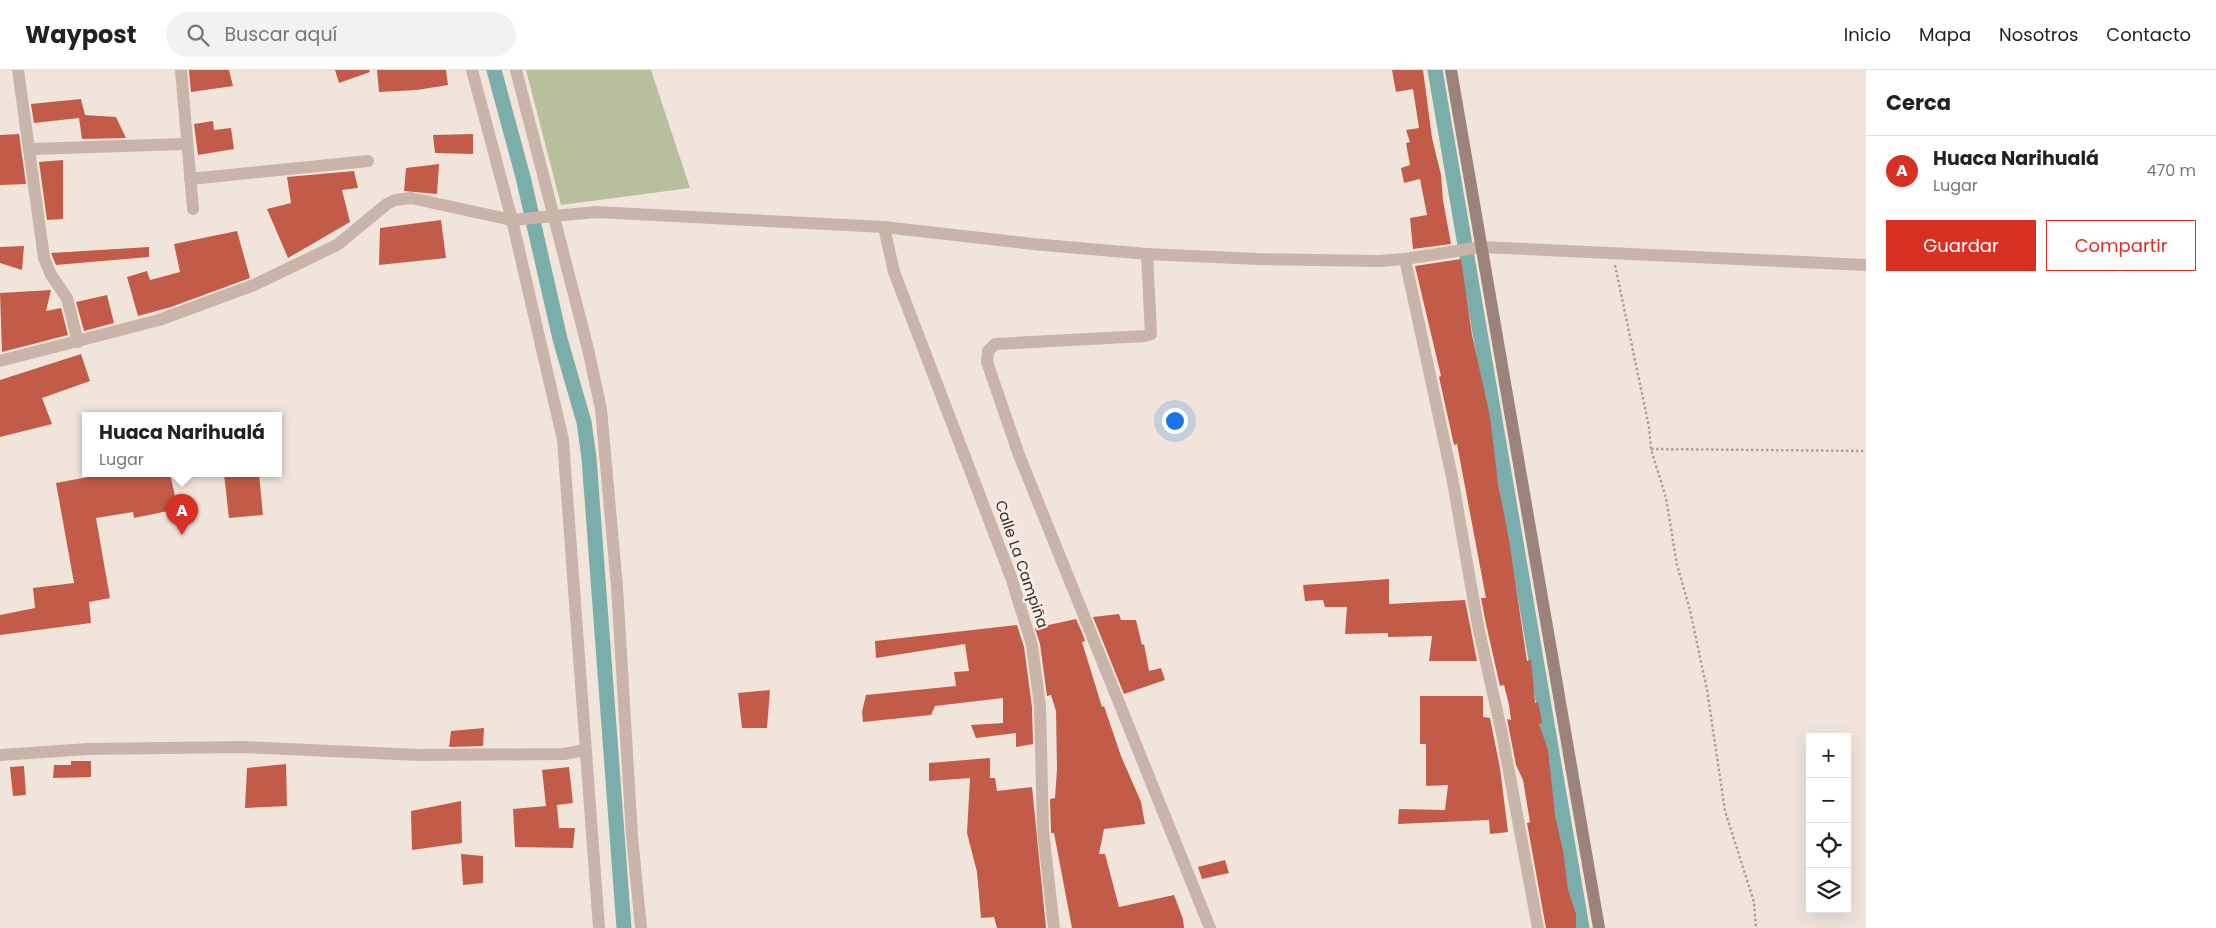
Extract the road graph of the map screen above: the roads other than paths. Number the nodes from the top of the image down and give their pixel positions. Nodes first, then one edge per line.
1 (18, 70) edge
2 (181, 70) edge
3 (472, 70) edge
4 (516, 70) edge
5 (1451, 70) edge
6 (186, 144) junction
7 (30, 149) junction
8 (368, 161) dead end
9 (190, 178) junction
10 (193, 209) dead end
11 (550, 216) junction
12 (512, 220) junction
13 (884, 227) junction
14 (1472, 248) junction
15 (1147, 254) junction
16 (1406, 259) junction
17 (1866, 265) edge
18 (78, 342) junction
19 (0, 361) edge
20 (585, 750) junction
21 (0, 755) edge
22 (599, 928) edge
23 (641, 928) edge
24 (1054, 928) edge
25 (1210, 928) edge
26 (1538, 928) edge
27 (1599, 928) edge

1 - 7 street
2 - 6 street
3 - 12 street
4 - 11 street
5 - 14 main road
6 - 7 street
6 - 9 street
7 - 18 street
8 - 9 street
9 - 10 street
11 - 12 street
11 - 13 street
11 - 23 street
12 - 18 street
12 - 20 street
13 - 15 street
13 - 24 street, Calle La Campiña
14 - 16 street
14 - 17 street
14 - 27 main road
15 - 16 street
15 - 25 street
16 - 26 street
18 - 19 street
20 - 21 street
20 - 22 street

